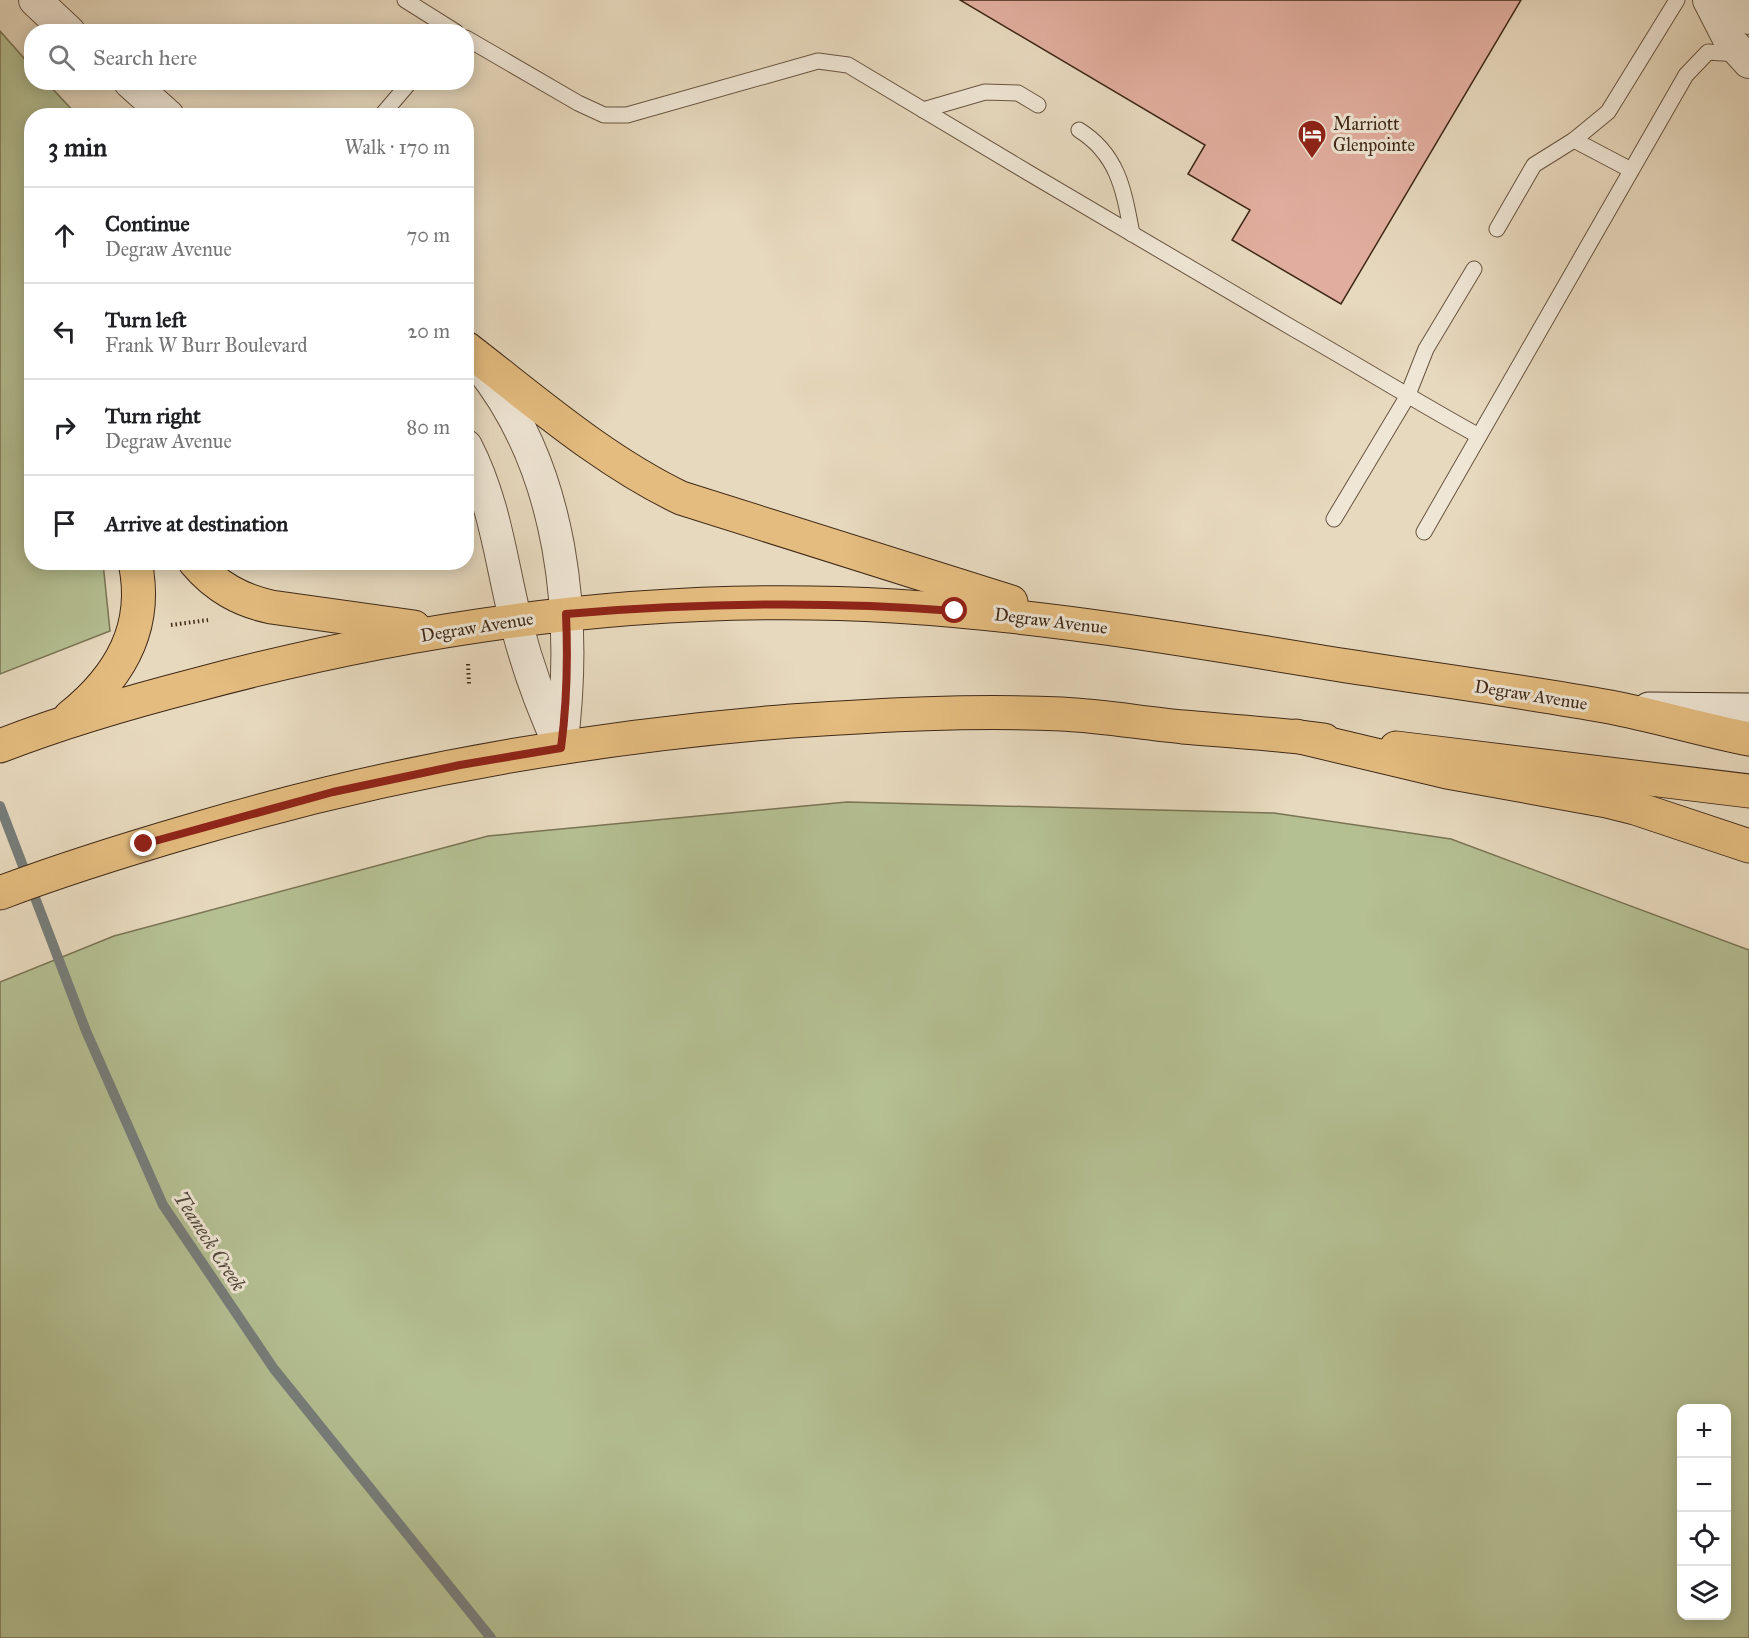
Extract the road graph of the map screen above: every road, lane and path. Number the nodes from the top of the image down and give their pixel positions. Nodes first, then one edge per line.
1 (35, 0) edge
2 (405, 0) edge
3 (1677, 0) edge
4 (1709, 0) edge
5 (1717, 0) edge
6 (1749, 18) edge
7 (60, 24) edge
8 (444, 24) edge
9 (474, 42) edge
10 (1745, 58) edge
11 (139, 90) edge
12 (403, 90) edge
13 (1038, 105) dead end
14 (159, 108) edge
15 (388, 108) edge
16 (923, 110) junction
17 (1079, 130) dead end
18 (1575, 140) junction
19 (1631, 170) junction
20 (1497, 229) dead end
21 (1132, 234) junction
22 (1474, 269) dead end
23 (474, 355) edge
24 (474, 359) edge
25 (1407, 396) junction
26 (1479, 436) junction
27 (474, 461) edge
28 (1334, 519) dead end
29 (1424, 532) dead end
30 (136, 570) edge
31 (202, 570) edge
32 (566, 614) junction
33 (212, 616) dead end
34 (516, 621) junction
35 (1084, 624) junction
36 (166, 626) dead end
37 (446, 631) junction
38 (468, 660) dead end
39 (469, 684) dead end
40 (1613, 708) junction
41 (1749, 710) edge
42 (60, 724) junction
43 (1296, 736) junction
44 (1749, 739) edge
45 (9, 742) edge
46 (561, 748) junction
47 (1749, 791) edge
48 (1749, 846) edge
49 (0, 893) edge

1 - 7 street
2 - 8 lane
3 - 18 lane
4 - 10 street
5 - 6 street
9 - 16 lane
10 - 19 lane
11 - 14 street
12 - 15 lane
13 - 16 lane
16 - 21 lane
17 - 21 lane
18 - 19 lane
18 - 20 lane
19 - 26 lane
21 - 25 lane
22 - 25 lane
23 - 35 main road
24 - 32 street
25 - 26 lane
25 - 28 lane
26 - 29 lane
27 - 34 street
30 - 42 main road
31 - 37 main road
32 - 34 main road, Degraw Avenue
32 - 35 main road, Degraw Avenue
32 - 46 street
33 - 36 path
34 - 37 main road, Degraw Avenue
34 - 46 street
35 - 40 main road, Degraw Avenue
37 - 42 main road, Degraw Avenue
38 - 39 path
40 - 41 main road
40 - 44 main road, Degraw Avenue
42 - 45 main road, Degraw Avenue
43 - 46 main road
43 - 47 main road
43 - 48 main road
46 - 49 main road

